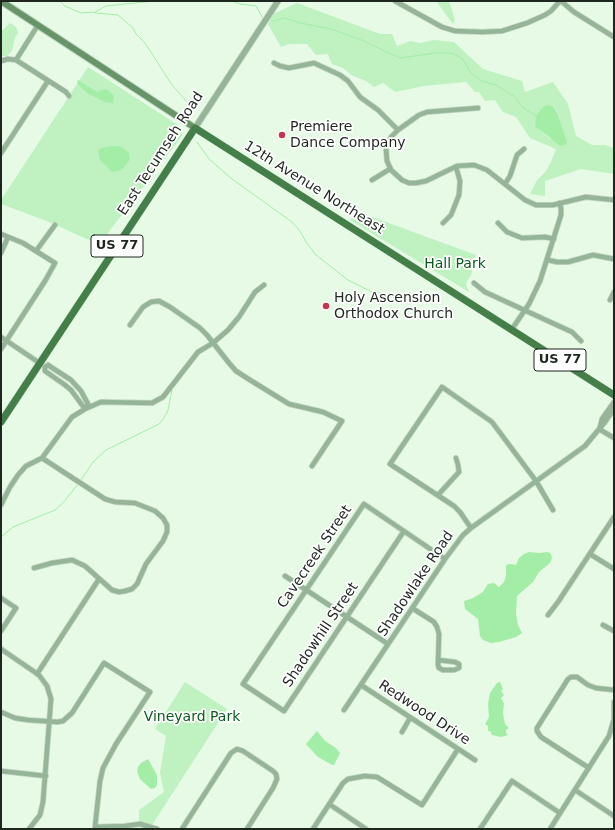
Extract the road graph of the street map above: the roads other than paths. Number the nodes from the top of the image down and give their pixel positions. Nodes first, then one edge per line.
1 (1, 1) edge
2 (278, 1) edge
3 (395, 1) edge
4 (560, 1) edge
5 (38, 25) junction
6 (614, 38) edge
7 (16, 60) junction
8 (1, 61) edge
9 (274, 63) dead end
10 (48, 81) junction
11 (69, 96) dead end
12 (478, 108) dead end
13 (194, 128) junction
14 (398, 130) junction
15 (524, 149) dead end
16 (1, 153) edge
17 (456, 167) junction
18 (390, 169) junction
19 (372, 180) dead end
20 (505, 184) junction
21 (614, 200) edge
22 (559, 203) junction
23 (443, 223) dead end
24 (498, 223) dead end
25 (55, 225) dead end
26 (1, 234) edge
27 (8, 237) junction
28 (554, 239) junction
29 (36, 251) junction
30 (1, 253) edge
31 (614, 259) edge
32 (548, 260) junction
33 (474, 283) dead end
34 (264, 285) dead end
35 (614, 292) edge
36 (610, 300) dead end
37 (524, 310) junction
38 (130, 325) dead end
39 (512, 329) junction
40 (1, 337) edge
41 (6, 341) junction
42 (581, 341) dead end
43 (213, 343) junction
44 (1, 349) edge
45 (43, 365) junction
46 (614, 394) edge
47 (614, 402) edge
48 (84, 409) junction
49 (614, 409) edge
50 (1, 422) edge
51 (599, 429) junction
52 (614, 438) edge
53 (42, 458) junction
54 (456, 458) dead end
55 (312, 466) dead end
56 (536, 481) junction
57 (438, 495) junction
58 (1, 505) edge
59 (553, 510) dead end
60 (614, 517) edge
61 (471, 528) junction
62 (404, 531) junction
63 (590, 554) junction
64 (445, 559) junction
65 (34, 568) dead end
66 (614, 569) edge
67 (285, 576) dead end
68 (99, 579) junction
69 (306, 590) junction
70 (1, 598) edge
71 (412, 608) junction
72 (548, 615) dead end
73 (346, 617) junction
74 (603, 625) dead end
75 (1, 631) edge
76 (614, 632) edge
77 (388, 644) junction
78 (1, 649) edge
79 (438, 660) dead end
80 (37, 674) junction
81 (243, 684) joint
82 (361, 685) junction
83 (614, 690) edge
84 (614, 702) edge
85 (344, 710) dead end
86 (1, 712) edge
87 (410, 718) junction
88 (50, 722) junction
89 (402, 732) dead end
90 (458, 749) junction
91 (475, 760) dead end
92 (589, 768) junction
93 (1, 771) edge
94 (46, 776) junction
95 (575, 790) junction
96 (329, 804) junction
97 (560, 813) junction
98 (614, 816) edge
99 (29, 829) edge
100 (157, 829) edge
101 (182, 829) edge
102 (246, 829) edge
103 (313, 829) edge
104 (366, 829) edge
105 (480, 829) edge
106 (550, 829) edge

1 - 5 main road, 12th Avenue Northeast
2 - 13 street, East Tecumseh Road
3 - 4 street
4 - 6 street
5 - 7 street
5 - 13 main road, 12th Avenue Northeast
7 - 8 street
7 - 10 street
9 - 14 street
10 - 11 street
10 - 16 street
12 - 14 street
13 - 39 main road, 12th Avenue Northeast / US 77
13 - 45 main road, East Tecumseh Road / US 77
14 - 18 street
15 - 20 street
17 - 18 street
17 - 20 street
17 - 23 street
18 - 19 street
20 - 22 street
21 - 22 street
22 - 28 street
24 - 28 street
25 - 29 street
26 - 27 street
27 - 29 street
27 - 30 street
28 - 32 street
29 - 41 street
31 - 32 street
32 - 37 street
33 - 37 street
34 - 43 street
35 - 36 street
37 - 39 street
37 - 42 street
38 - 43 street
39 - 46 main road, 12th Avenue Northeast / US 77
40 - 41 street
41 - 44 street
41 - 45 street
43 - 48 street
43 - 55 street
45 - 48 street
45 - 48 street
45 - 50 main road, East Tecumseh Road / US 77
47 - 51 street, Shadowlake Road
48 - 53 street
49 - 51 street, Shadowlake Road
51 - 52 street
51 - 56 street, Shadowlake Road
53 - 58 street
53 - 68 street
54 - 57 street
56 - 57 street
56 - 59 street
56 - 61 street, Shadowlake Road
57 - 61 street
60 - 63 street
61 - 64 street, Shadowlake Road
62 - 64 street, Cavecreek Street
62 - 69 street, Cavecreek Street
62 - 73 street, Shadowhill Street
63 - 66 street
63 - 72 street
64 - 71 street, Shadowlake Road
65 - 68 street
67 - 69 street
68 - 80 street
69 - 73 street
69 - 81 street, Cavecreek Street
70 - 75 street
71 - 77 street, Shadowlake Road
71 - 79 street
73 - 77 street
73 - 81 street, Shadowhill Street
74 - 76 street
77 - 82 street, Shadowlake Road
78 - 80 street
80 - 88 street
82 - 85 street, Shadowlake Road
82 - 87 street, Redwood Drive
83 - 92 street
84 - 92 street
86 - 88 street
87 - 89 street
87 - 90 street, Redwood Drive
88 - 94 street
88 - 100 street
90 - 91 street, Redwood Drive
90 - 96 street
92 - 95 street
93 - 94 street
94 - 99 street
95 - 97 street
95 - 98 street
96 - 103 street
96 - 104 street
97 - 105 street
97 - 106 street
101 - 102 street

